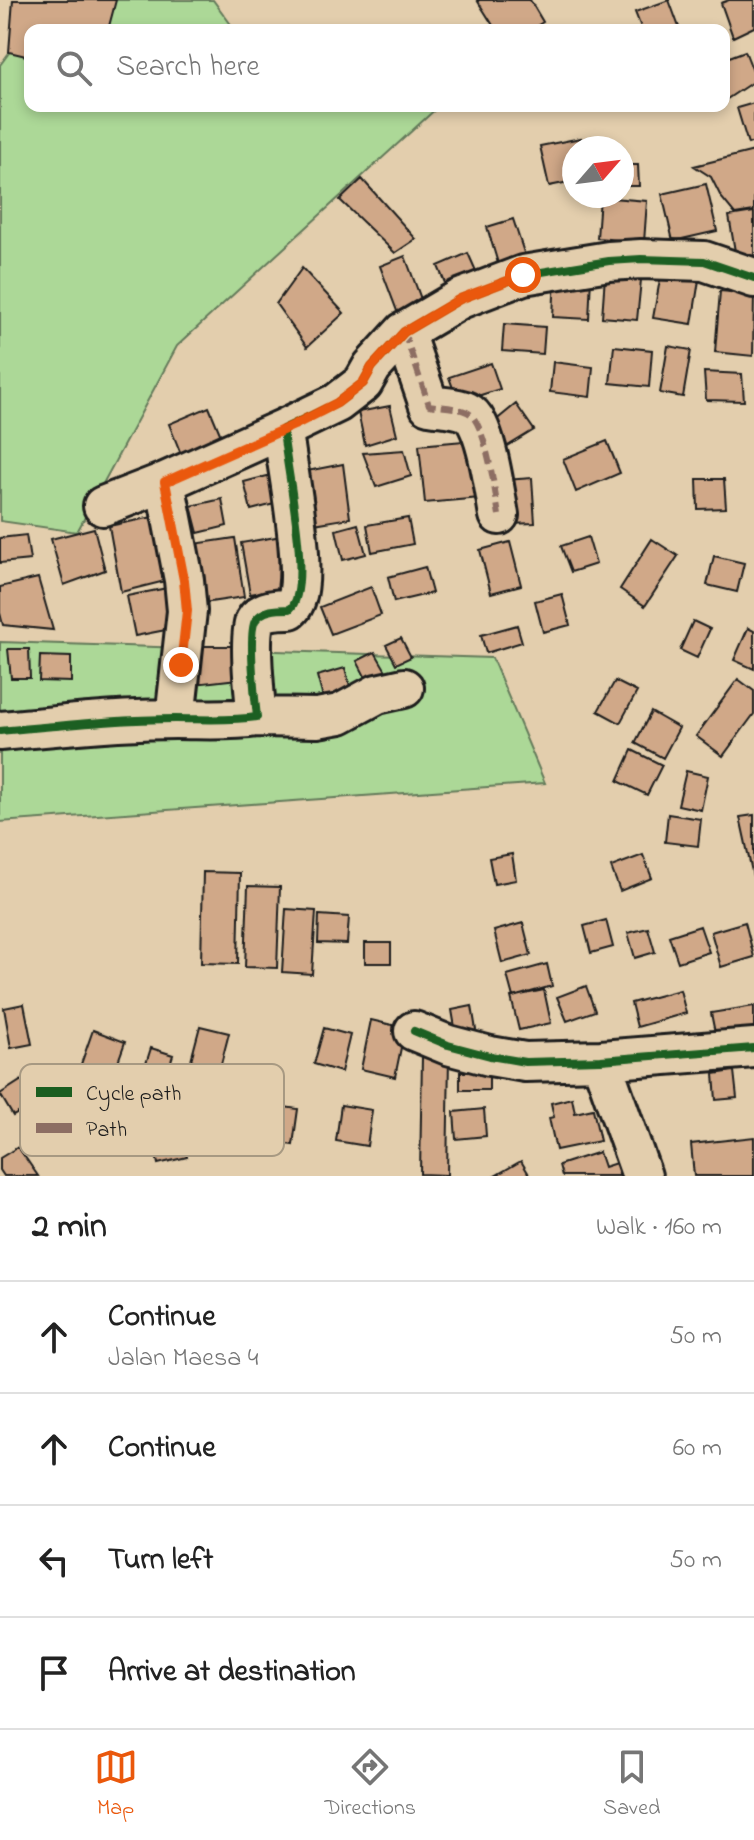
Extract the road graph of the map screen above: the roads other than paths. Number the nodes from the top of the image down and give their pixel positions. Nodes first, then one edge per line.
1 (754, 278) edge
2 (404, 332) junction
3 (283, 429) junction
4 (165, 482) junction
5 (103, 506) dead end
6 (499, 515) dead end
7 (404, 688) dead end
8 (257, 717) junction
9 (175, 719) junction
10 (0, 731) edge
11 (414, 1031) dead end
12 (754, 1048) edge
13 (601, 1060) junction
14 (642, 1176) edge

1 - 2 street
2 - 3 street
2 - 6 street
3 - 4 street
3 - 8 street
4 - 5 street
4 - 9 street
7 - 8 street
8 - 9 street
9 - 10 street
11 - 13 street
12 - 13 street
13 - 14 street

